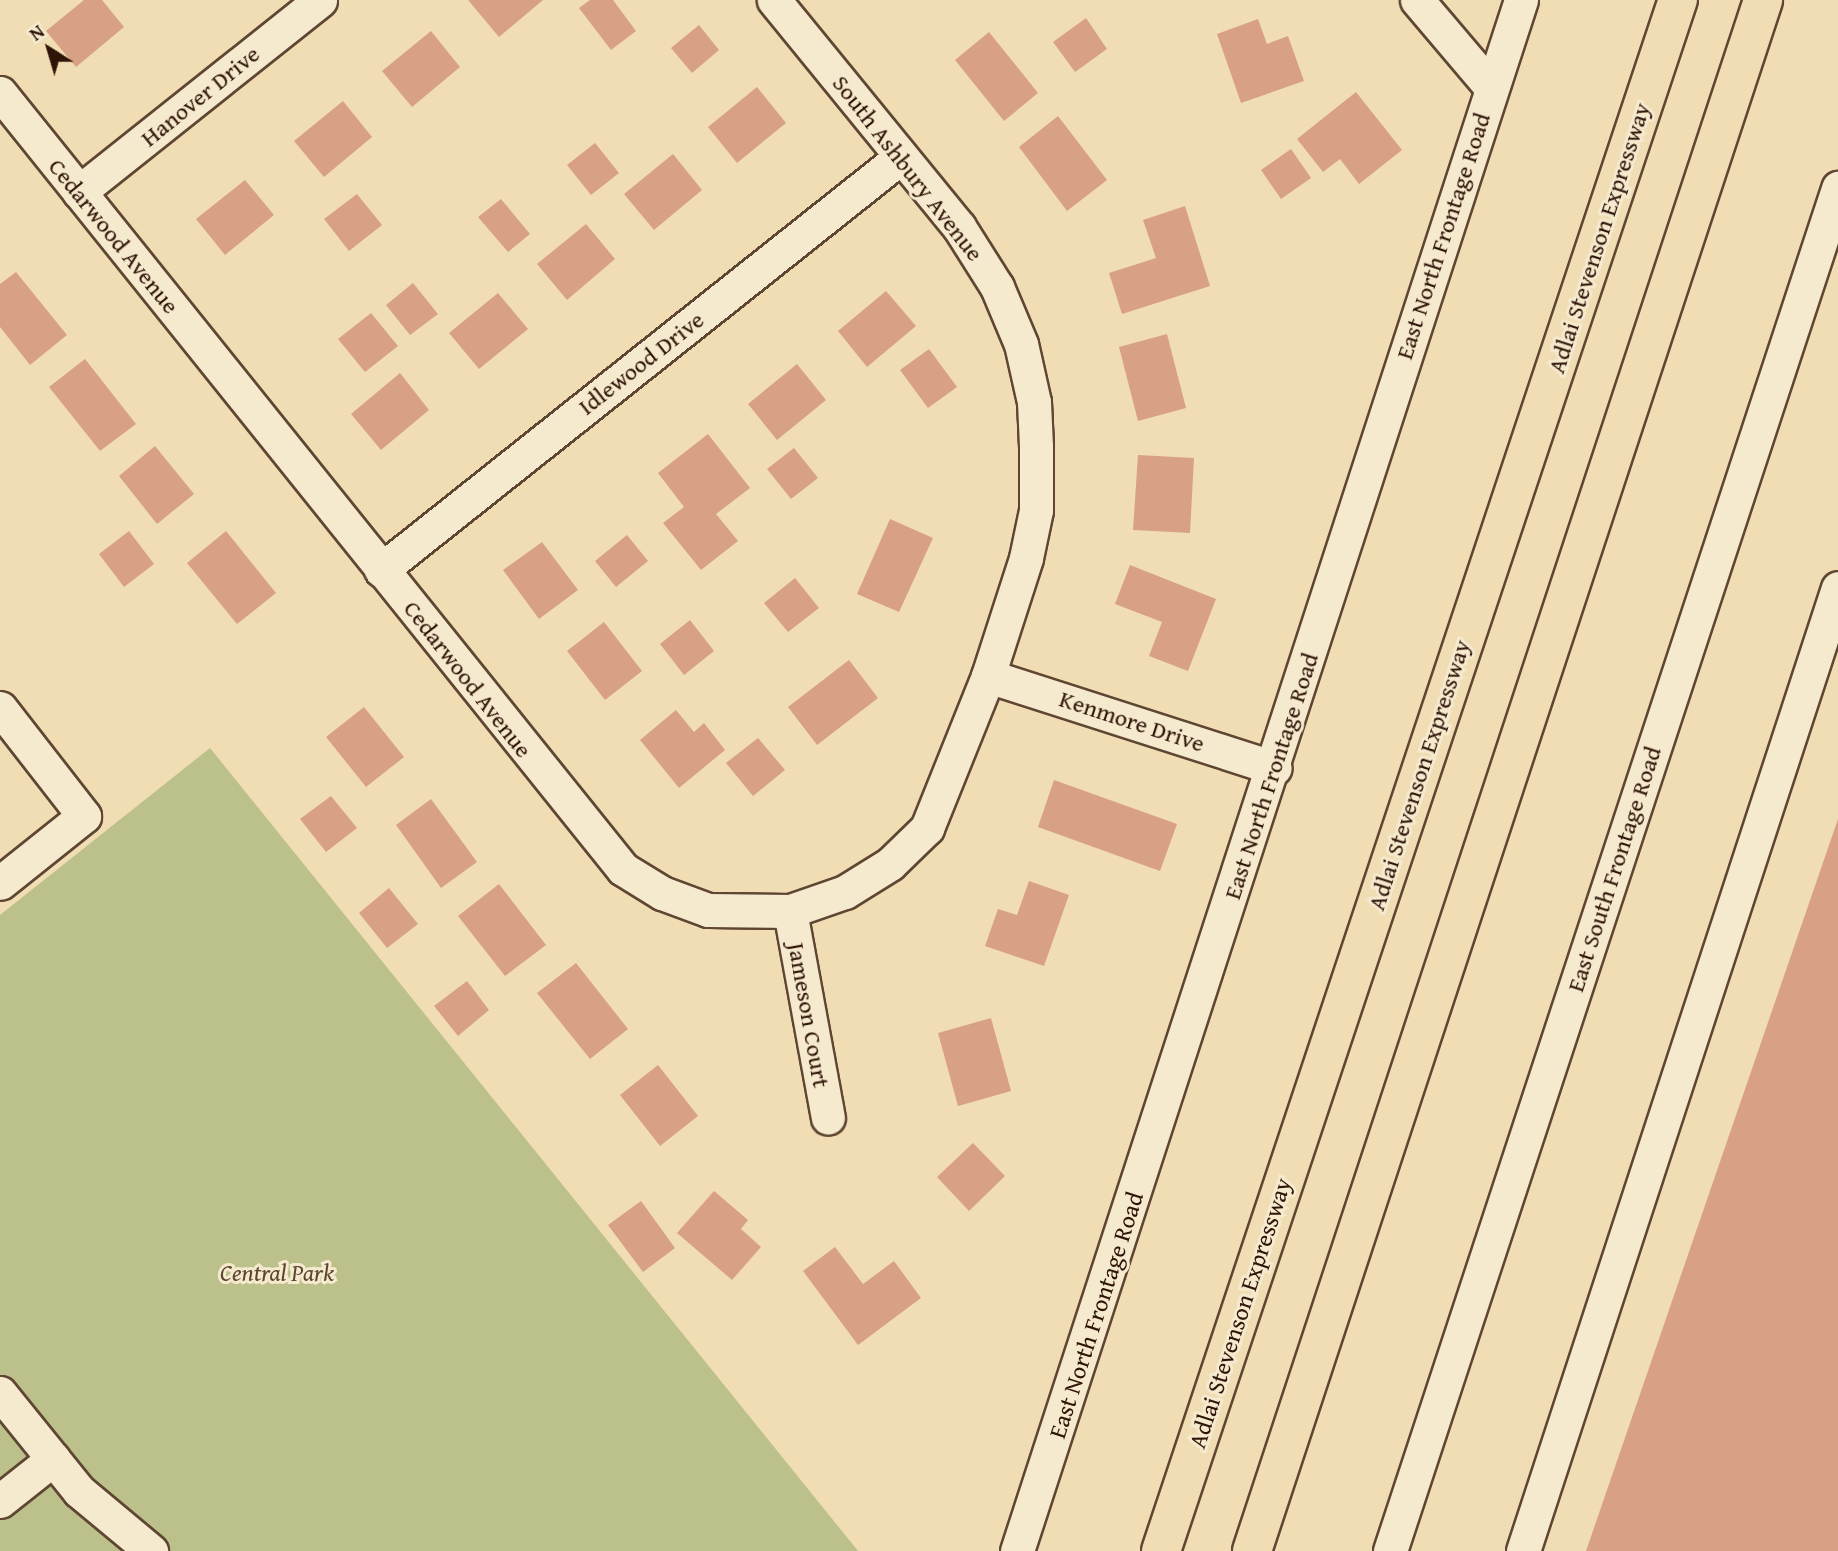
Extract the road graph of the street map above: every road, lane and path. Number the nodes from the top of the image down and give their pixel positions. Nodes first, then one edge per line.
1 (320, 0) edge
2 (774, 0) edge
3 (1417, 0) edge
4 (1521, 0) edge
5 (1678, 0) edge
6 (1763, 0) edge
7 (1490, 86) junction
8 (0, 93) edge
9 (901, 157) junction
10 (1838, 188) edge
11 (79, 192) junction
12 (382, 570) junction
13 (1838, 588) edge
14 (988, 676) junction
15 (0, 708) edge
16 (1275, 768) junction
17 (0, 883) edge
18 (790, 911) junction
19 (828, 1118) dead end
20 (0, 1393) edge
21 (53, 1459) junction
22 (0, 1501) edge
23 (151, 1551) edge
24 (1017, 1551) edge
25 (1161, 1551) edge
26 (1252, 1551) edge
27 (1390, 1551) edge
28 (1523, 1551) edge

1 - 11 street, Hanover Drive
2 - 9 street, South Ashbury Avenue
3 - 7 street
4 - 7 street, East North Frontage Road
5 - 25 highway, Adlai Stevenson Expressway
6 - 26 highway
7 - 16 street, East North Frontage Road
8 - 11 street, Cedarwood Avenue
9 - 12 street, Idlewood Drive
9 - 14 street, South Ashbury Avenue
10 - 27 street, East South Frontage Road
11 - 12 street, Cedarwood Avenue
12 - 18 street, Cedarwood Avenue
13 - 28 street
14 - 16 street, Kenmore Drive
14 - 18 street, Cedarwood Avenue
15 - 17 street
16 - 24 street, East North Frontage Road
18 - 19 street, Jameson Court
20 - 21 street
21 - 22 street
21 - 23 street

